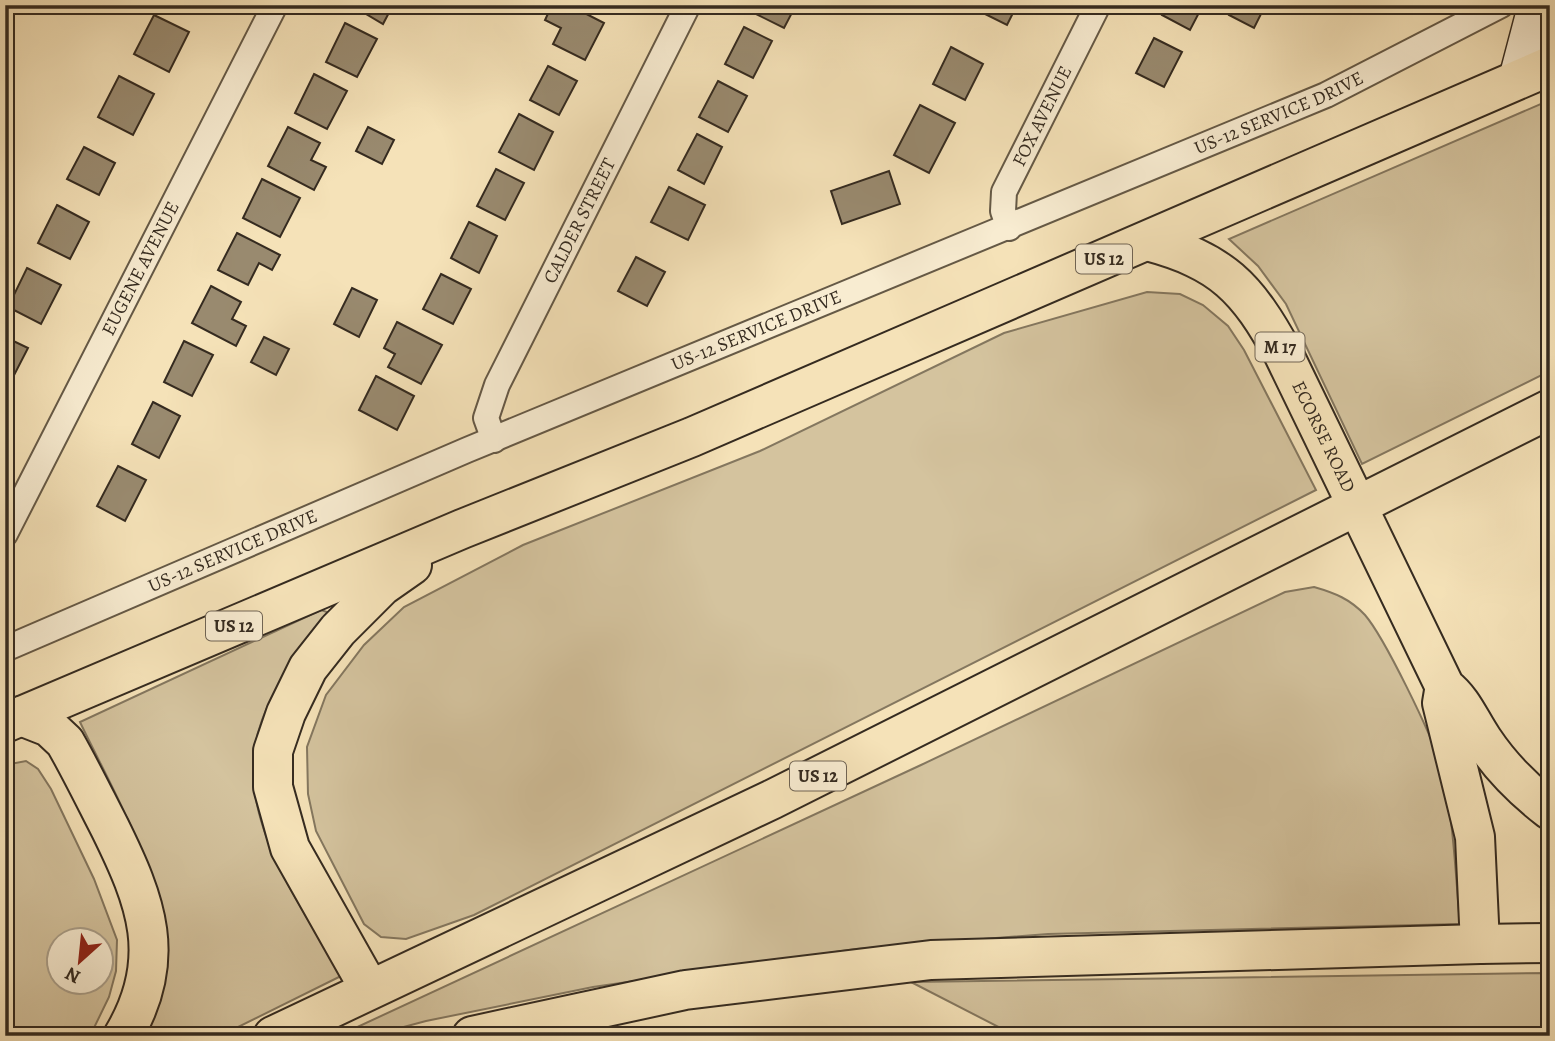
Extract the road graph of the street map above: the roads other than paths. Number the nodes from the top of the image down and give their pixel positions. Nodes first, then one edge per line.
1 (275, 5) edge
2 (688, 5) edge
3 (1098, 5) edge
4 (1501, 5) edge
5 (1536, 5) edge
6 (1533, 73) edge
7 (1009, 228) junction
8 (1147, 241) junction
9 (1550, 409) edge
10 (494, 440) junction
11 (1358, 506) junction
12 (462, 529) junction
13 (5, 534) edge
14 (5, 649) edge
15 (1443, 681) junction
16 (13, 719) edge
17 (1550, 810) edge
18 (1550, 943) edge
19 (1480, 944) junction
20 (369, 988) junction
21 (123, 1036) edge
22 (273, 1036) edge
23 (472, 1036) edge

1 - 13 street, EUGENE AVENUE
2 - 10 street, CALDER STREET
3 - 7 street, FOX AVENUE
4 - 7 street, US-12 SERVICE DRIVE
5 - 6 street
6 - 8 main road, US 12 / US 12
7 - 10 street, US-12 SERVICE DRIVE
8 - 11 main road, ECORSE ROAD / M 17
8 - 12 main road, US 12 / US 12
9 - 11 main road, US 12
10 - 14 street, US-12 SERVICE DRIVE
11 - 15 main road, ECORSE ROAD / M 17
11 - 20 main road, US 12 / US 12
12 - 16 main road, US 12 / US 12
12 - 20 main road
15 - 17 main road, ECORSE ROAD / M 17
15 - 19 main road, ECORSE ROAD / M 17
16 - 21 main road
18 - 19 main road
19 - 23 main road
20 - 22 main road, US 12 / US 12

